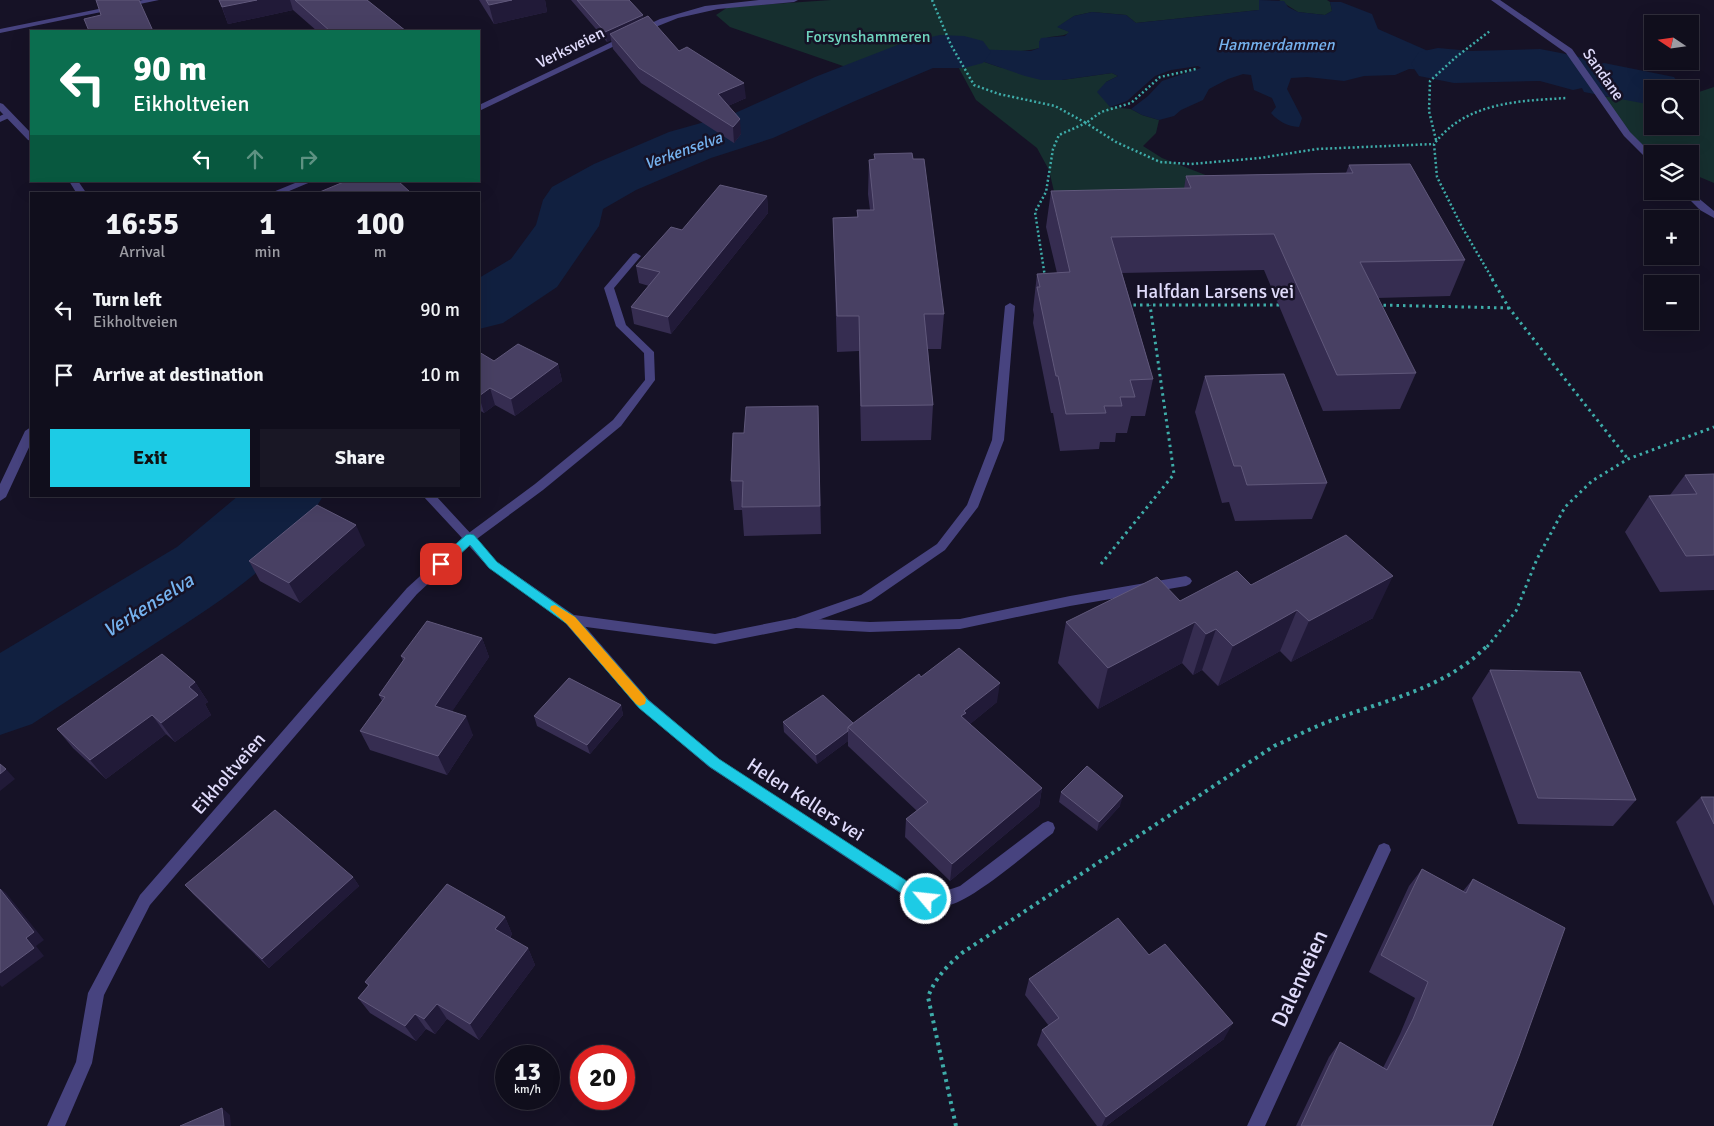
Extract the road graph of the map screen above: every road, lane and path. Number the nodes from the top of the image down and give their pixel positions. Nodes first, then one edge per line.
1 (155, 0) edge
2 (794, 0) edge
3 (932, 0) edge
4 (1495, 0) edge
5 (1516, 14) junction
6 (0, 31) edge
7 (1196, 69) dead end
8 (1602, 96) junction
9 (0, 106) edge
10 (480, 108) edge
11 (4, 117) edge
12 (1086, 123) junction
13 (30, 137) edge
14 (1435, 142) junction
15 (1644, 151) edge
16 (306, 182) edge
17 (278, 192) edge
18 (1695, 200) edge
19 (1714, 215) edge
20 (636, 256) dead end
21 (1046, 282) edge
22 (1121, 305) edge
23 (1150, 305) junction
24 (1288, 305) edge
25 (1374, 305) edge
26 (1010, 306) dead end
27 (1509, 308) junction
28 (1714, 427) edge
29 (30, 434) edge
30 (1628, 459) junction
31 (0, 497) edge
32 (430, 497) edge
33 (470, 538) junction
34 (1186, 581) dead end
35 (1070, 602) junction
36 (571, 620) junction
37 (796, 622) junction
38 (1048, 828) dead end
39 (1384, 850) dead end
40 (56, 1126) edge
41 (956, 1126) edge
42 (1256, 1126) edge

1 - 6 street
2 - 10 street, Verksveien
3 - 12 path
4 - 5 street, Sandane
5 - 8 street, Sandane
5 - 14 path
7 - 12 path
8 - 14 path
8 - 15 street, Sandane
9 - 11 street
11 - 13 street
12 - 14 path
12 - 21 path
14 - 27 path
16 - 17 street
18 - 19 street
20 - 33 street, Eikholtveien
22 - 23 path, Halfdan Larsens vei
23 - 24 path, Halfdan Larsens vei
23 - 35 path
25 - 27 path
26 - 37 street, Helen Kellers vei
27 - 30 path
28 - 30 path
29 - 31 street
30 - 41 path
32 - 33 street
33 - 36 street, Helen Kellers vei
33 - 40 street, Eikholtveien
34 - 35 street
35 - 37 street
36 - 37 street, Helen Kellers vei
36 - 38 street, Helen Kellers vei
39 - 42 street, Dalenveien

